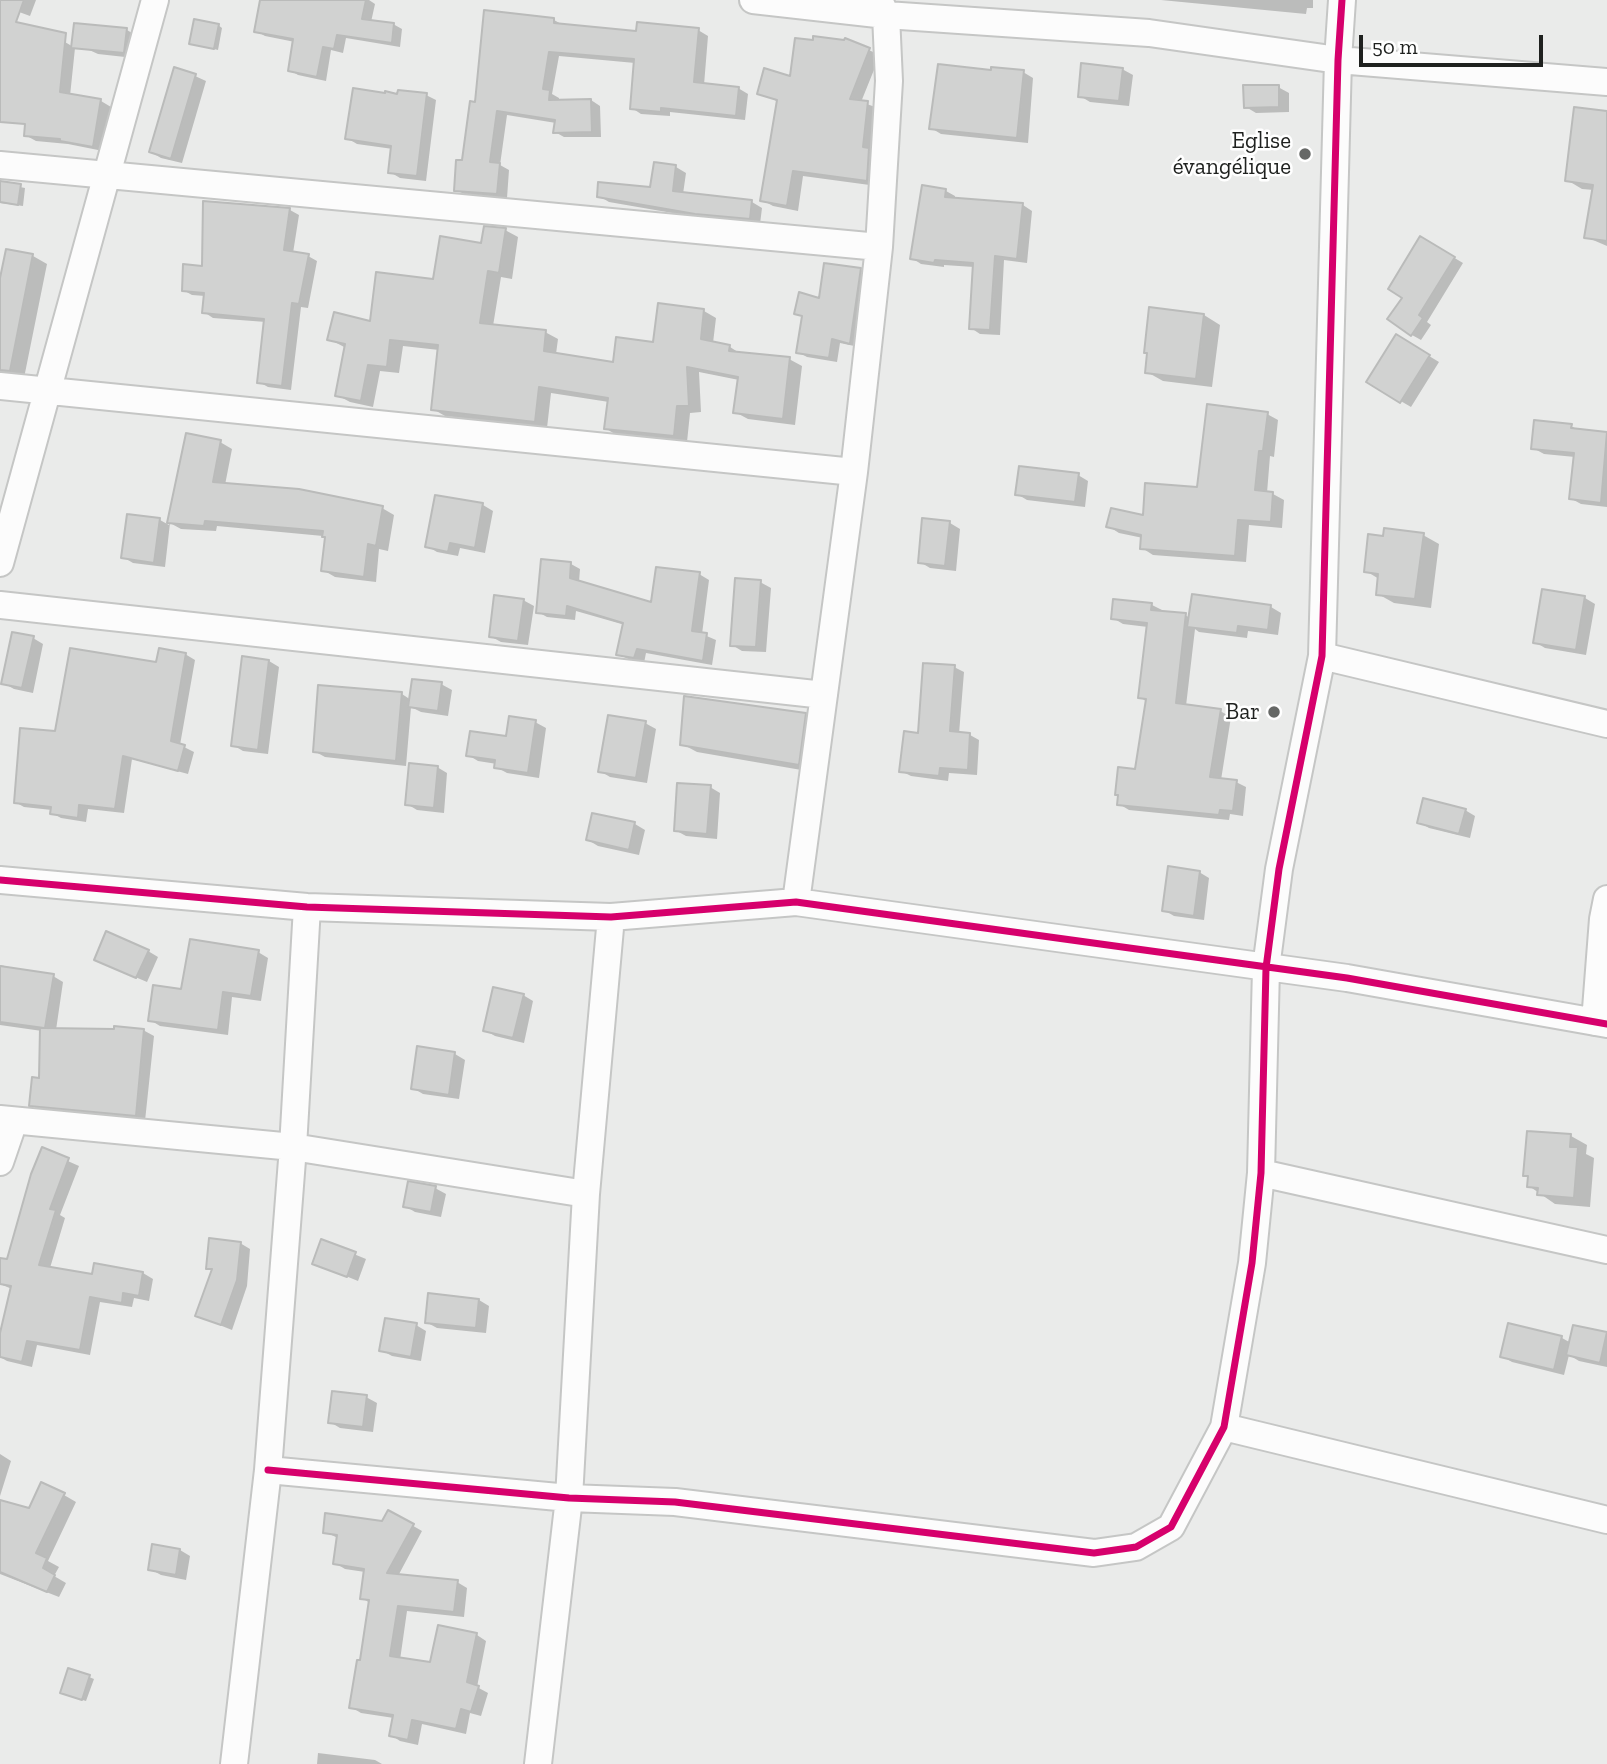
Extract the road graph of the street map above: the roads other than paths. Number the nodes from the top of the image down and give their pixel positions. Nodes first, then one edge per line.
1 (155, 0) edge
2 (754, 0) edge
3 (1342, 0) edge
4 (882, 8) edge
5 (1338, 60) junction
6 (1607, 82) edge
7 (0, 165) edge
8 (107, 176) junction
9 (879, 247) junction
10 (0, 386) edge
11 (48, 390) junction
12 (854, 472) junction
13 (0, 563) edge
14 (0, 605) edge
15 (1322, 656) junction
16 (824, 695) junction
17 (1607, 724) edge
18 (0, 880) edge
19 (1607, 900) edge
20 (796, 902) junction
21 (307, 907) junction
22 (611, 917) junction
23 (1266, 968) junction
24 (1601, 1023) edge
25 (7, 1120) edge
26 (293, 1147) junction
27 (0, 1162) edge
28 (1261, 1173) junction
29 (586, 1194) junction
30 (1607, 1250) edge
31 (1224, 1427) junction
32 (268, 1470) junction
33 (569, 1498) junction
34 (1607, 1520) edge
35 (234, 1764) edge
36 (538, 1764) edge

1 - 8 street
2 - 4 street
3 - 5 street
4 - 5 street
4 - 9 street
5 - 6 street
5 - 15 street
7 - 8 street
8 - 9 street
8 - 11 street
9 - 12 street
10 - 11 street
11 - 12 street
11 - 13 street
12 - 16 street
14 - 16 street
15 - 17 street
15 - 23 street
16 - 20 street
18 - 21 street
19 - 24 street
20 - 22 street
20 - 23 street
21 - 22 street
21 - 26 street
22 - 29 street
23 - 24 street
23 - 28 street
25 - 26 street
25 - 27 street
26 - 29 street
26 - 32 street
28 - 30 street
28 - 31 street
29 - 33 street
31 - 33 street
31 - 34 street
32 - 33 street
32 - 35 street
33 - 36 street

